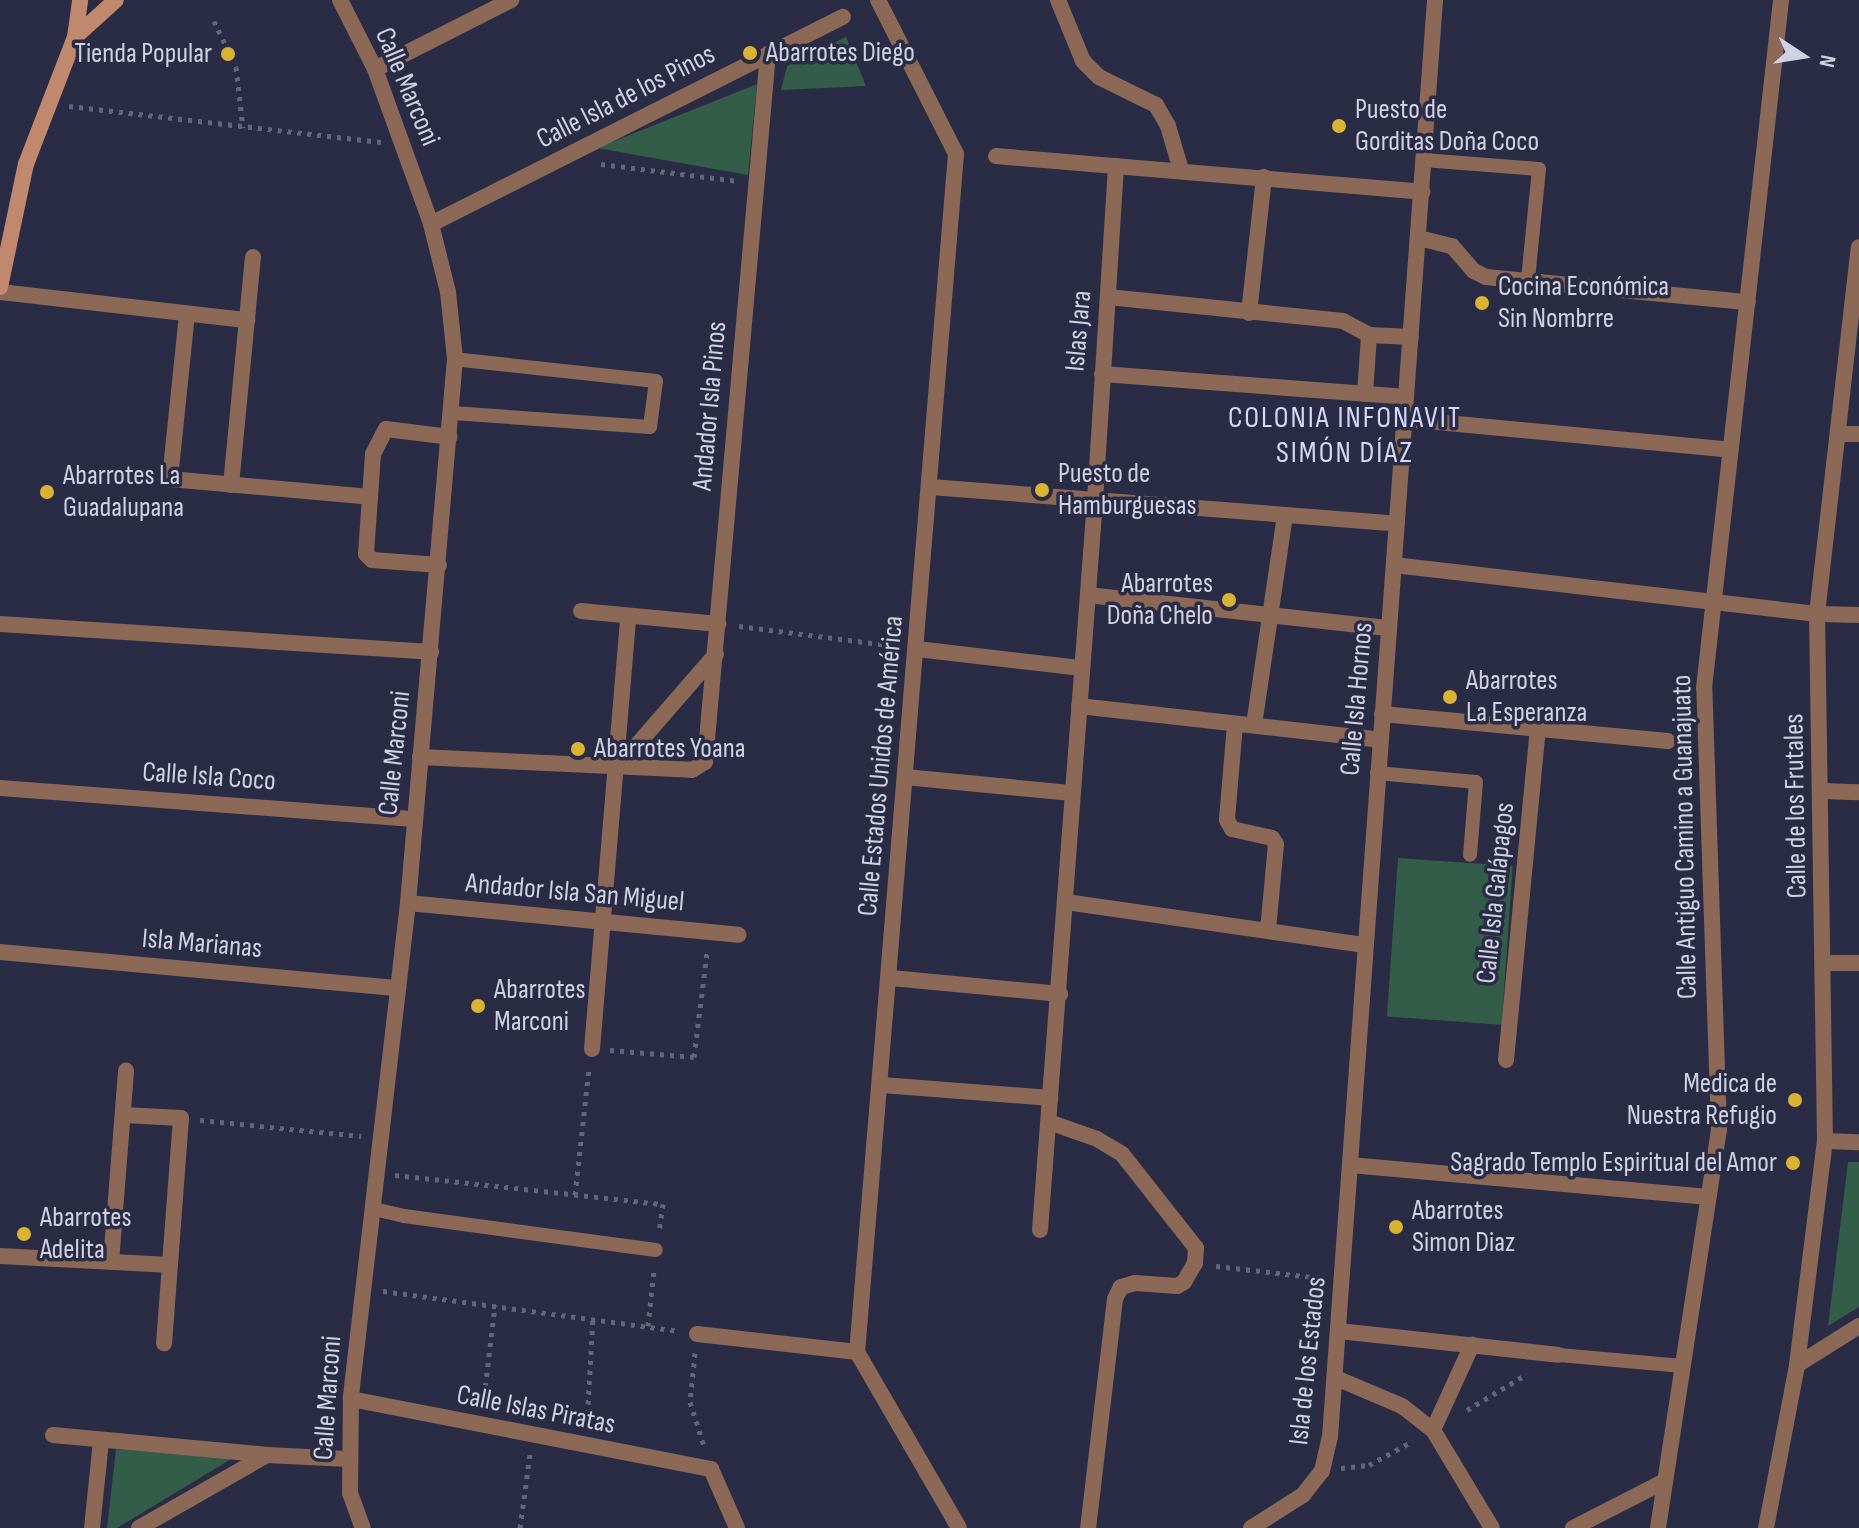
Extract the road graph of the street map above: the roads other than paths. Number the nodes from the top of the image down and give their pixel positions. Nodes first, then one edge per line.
1 (80, 0) edge
2 (116, 0) edge
3 (340, 0) edge
4 (511, 0) edge
5 (878, 0) edge
6 (1058, 0) edge
7 (1435, 0) edge
8 (1781, 0) edge
9 (843, 17) dead end
10 (75, 37) junction
11 (768, 54) junction
12 (375, 69) junction
13 (996, 156) dead end
14 (1424, 160) junction
15 (1116, 166) junction
16 (1181, 170) junction
17 (1264, 177) junction
18 (1422, 192) junction
19 (431, 224) junction
20 (5, 234) edge
21 (1419, 238) junction
22 (1859, 247) edge
23 (253, 257) dead end
24 (1858, 266) edge
25 (1528, 280) junction
26 (0, 290) edge
27 (1108, 297) junction
28 (1748, 302) junction
29 (1249, 313) junction
30 (187, 314) junction
31 (247, 320) junction
32 (1369, 335) junction
33 (1411, 337) junction
34 (455, 359) junction
35 (1102, 374) junction
36 (1365, 394) junction
37 (1406, 397) junction
38 (453, 413) junction
39 (1405, 419) junction
40 (1838, 434) junction
41 (1859, 434) edge
42 (450, 437) junction
43 (1731, 450) junction
44 (231, 485) junction
45 (931, 487) junction
46 (370, 497) junction
47 (1095, 500) junction
48 (1285, 516) junction
49 (1397, 524) junction
50 (439, 565) junction
51 (1394, 565) junction
52 (1088, 595) junction
53 (1714, 603) junction
54 (581, 611) dead end
55 (1817, 614) junction
56 (1859, 615) edge
57 (628, 616) junction
58 (1269, 616) junction
59 (0, 624) edge
60 (718, 624) junction
61 (1389, 628) junction
62 (917, 649) junction
63 (431, 652) junction
64 (716, 654) junction
65 (1082, 668) junction
66 (1079, 706) junction
67 (1382, 714) junction
68 (1235, 724) junction
69 (1254, 725) junction
70 (1538, 730) junction
71 (1380, 740) junction
72 (1668, 741) dead end
73 (420, 757) junction
74 (617, 768) junction
75 (1377, 773) junction
76 (905, 777) junction
77 (0, 788) edge
78 (1822, 791) junction
79 (1859, 792) edge
80 (1072, 793) junction
81 (414, 819) junction
82 (1470, 855) dead end
83 (1066, 902) junction
84 (408, 903) junction
85 (604, 922) junction
86 (1268, 931) junction
87 (738, 935) dead end
88 (1365, 945) junction
89 (0, 952) edge
90 (1825, 963) junction
91 (1859, 963) edge
92 (891, 978) junction
93 (398, 988) junction
94 (1060, 994) junction
95 (592, 1049) road end
96 (1506, 1060) dead end
97 (126, 1071) dead end
98 (882, 1085) junction
99 (1051, 1098) junction
100 (123, 1115) junction
101 (1049, 1122) junction
102 (1825, 1141) junction
103 (1859, 1142) edge
104 (1350, 1165) junction
105 (1709, 1197) junction
106 (374, 1209) junction
107 (1040, 1230) dead end
108 (656, 1250) dead end
109 (0, 1256) edge
110 (111, 1262) junction
111 (170, 1265) junction
112 (1859, 1326) edge
113 (1339, 1331) junction
114 (697, 1334) road end
115 (164, 1343) dead end
116 (1472, 1345) junction
117 (857, 1352) junction
118 (1559, 1355) joint
119 (1797, 1365) junction
120 (1683, 1366) junction
121 (1336, 1378) junction
122 (351, 1399) junction
123 (1433, 1430) junction
124 (53, 1435) dead end
125 (101, 1441) junction
126 (267, 1455) junction
127 (348, 1459) junction
128 (1665, 1481) junction
129 (1274, 1522) edge
130 (92, 1528) edge
131 (139, 1528) edge
132 (363, 1528) edge
133 (737, 1528) edge
134 (959, 1528) edge
135 (1088, 1528) edge
136 (1251, 1528) edge
137 (1492, 1528) edge
138 (1573, 1528) edge
139 (1658, 1528) edge
140 (1766, 1528) edge

1 - 10 main road
2 - 10 main road
3 - 12 street, Calle Marconi
4 - 12 street
5 - 45 street, Calle Estados Unidos de América
6 - 16 street
7 - 14 street, Calle Isla Hornos
8 - 28 street, Calle Antiguo Camino a Guanajuato
9 - 11 street, Calle Isla de los Pinos
10 - 20 main road
11 - 19 street, Calle Isla de los Pinos
11 - 60 street, Andador Isla Pinos
12 - 19 street, Calle Marconi
13 - 15 street
14 - 18 street, Calle Isla Hornos
14 - 25 lane
15 - 16 street
15 - 27 street, Islas Jara
16 - 17 street
17 - 18 street
17 - 29 street
18 - 21 street, Calle Isla Hornos
19 - 34 street, Calle Marconi
20 - 26 main road
21 - 25 street
21 - 33 street, Calle Isla Hornos
22 - 24 street, Calle de los Frutales
23 - 31 street
24 - 40 street, Calle de los Frutales
25 - 28 street
26 - 30 street
27 - 29 street
27 - 35 street, Islas Jara
28 - 43 street, Calle Antiguo Camino a Guanajuato
29 - 32 street
30 - 31 street
30 - 44 street
31 - 44 street
32 - 33 street
32 - 36 street
33 - 37 street, Calle Isla Hornos
34 - 38 street, Calle Marconi
34 - 38 lane
35 - 36 street
35 - 47 street, Islas Jara
36 - 37 street
37 - 39 street, Calle Isla Hornos
38 - 42 street, Calle Marconi
39 - 43 street
39 - 49 street, Calle Isla Hornos
40 - 41 street
40 - 55 street, Calle de los Frutales
42 - 46 street
42 - 50 street, Calle Marconi
43 - 53 street, Calle Antiguo Camino a Guanajuato
44 - 46 street
45 - 47 street
45 - 62 street, Calle Estados Unidos de América
46 - 50 street
47 - 48 street
47 - 52 street, Islas Jara
48 - 49 street
48 - 58 street
49 - 51 street, Calle Isla Hornos
50 - 63 street, Calle Marconi
51 - 53 street
51 - 61 street, Calle Isla Hornos
52 - 58 street
52 - 65 street, Islas Jara
53 - 55 street
53 - 105 street, Calle Antiguo Camino a Guanajuato
54 - 57 street
55 - 56 street
55 - 78 street, Calle de los Frutales
57 - 60 street
57 - 74 street
58 - 61 street
58 - 69 street
59 - 63 street
60 - 64 street, Andador Isla Pinos
61 - 67 street, Calle Isla Hornos
62 - 65 street
62 - 76 street, Calle Estados Unidos de América
63 - 73 street, Calle Marconi
64 - 74 street
64 - 74 street, Andador Isla Pinos
65 - 66 street, Islas Jara
66 - 68 street
66 - 80 street, Islas Jara
67 - 70 street
67 - 71 street, Calle Isla Hornos
68 - 69 street
68 - 86 street
69 - 71 street
70 - 72 street
70 - 96 street, Calle Isla Galápagos
71 - 75 street, Calle Isla Hornos
73 - 74 street
73 - 81 street, Calle Marconi
74 - 85 street
75 - 82 lane
75 - 88 street, Calle Isla Hornos
76 - 80 street
76 - 92 street, Calle Estados Unidos de América
77 - 81 street, Calle Isla Coco
78 - 79 street
78 - 90 street, Calle de los Frutales
80 - 83 street, Islas Jara
81 - 84 street, Calle Marconi
83 - 86 street
83 - 94 street, Islas Jara
84 - 85 street, Andador Isla San Miguel
84 - 93 street, Calle Marconi
85 - 87 street, Andador Isla San Miguel
85 - 95 street
86 - 88 street
88 - 104 street, Calle Isla Hornos
89 - 93 street, Isla Marianas
90 - 91 street
90 - 102 street, Calle de los Frutales
92 - 94 street
92 - 98 street, Calle Estados Unidos de América
93 - 106 street, Calle Marconi
94 - 99 street, Islas Jara
97 - 100 street
98 - 99 street
98 - 117 street, Calle Estados Unidos de América
99 - 101 street, Islas Jara
100 - 110 street
100 - 111 street
101 - 107 street, Islas Jara
101 - 135 street
102 - 103 street
102 - 119 street, Calle de los Frutales
104 - 105 street
104 - 113 street, Isla de los Estados
105 - 120 street, Calle Antiguo Camino a Guanajuato
106 - 108 lane
106 - 122 street, Calle Marconi
109 - 110 street
110 - 111 street
111 - 115 street
112 - 119 street
113 - 116 street
113 - 121 street, Isla de los Estados
114 - 117 street
116 - 118 street
116 - 123 street
117 - 134 street
118 - 120 lane
119 - 140 street, Calle de los Frutales
120 - 128 street, Calle Antiguo Camino a Guanajuato
121 - 123 street
121 - 129 street, Isla de los Estados
122 - 127 street, Calle Marconi
122 - 133 street, Calle Islas Piratas
123 - 137 street
124 - 125 street
125 - 126 street
125 - 130 street
126 - 127 street
126 - 131 street
127 - 132 street, Calle Marconi
128 - 138 street
128 - 139 street, Calle Antiguo Camino a Guanajuato
129 - 136 street, Isla de los Estados

